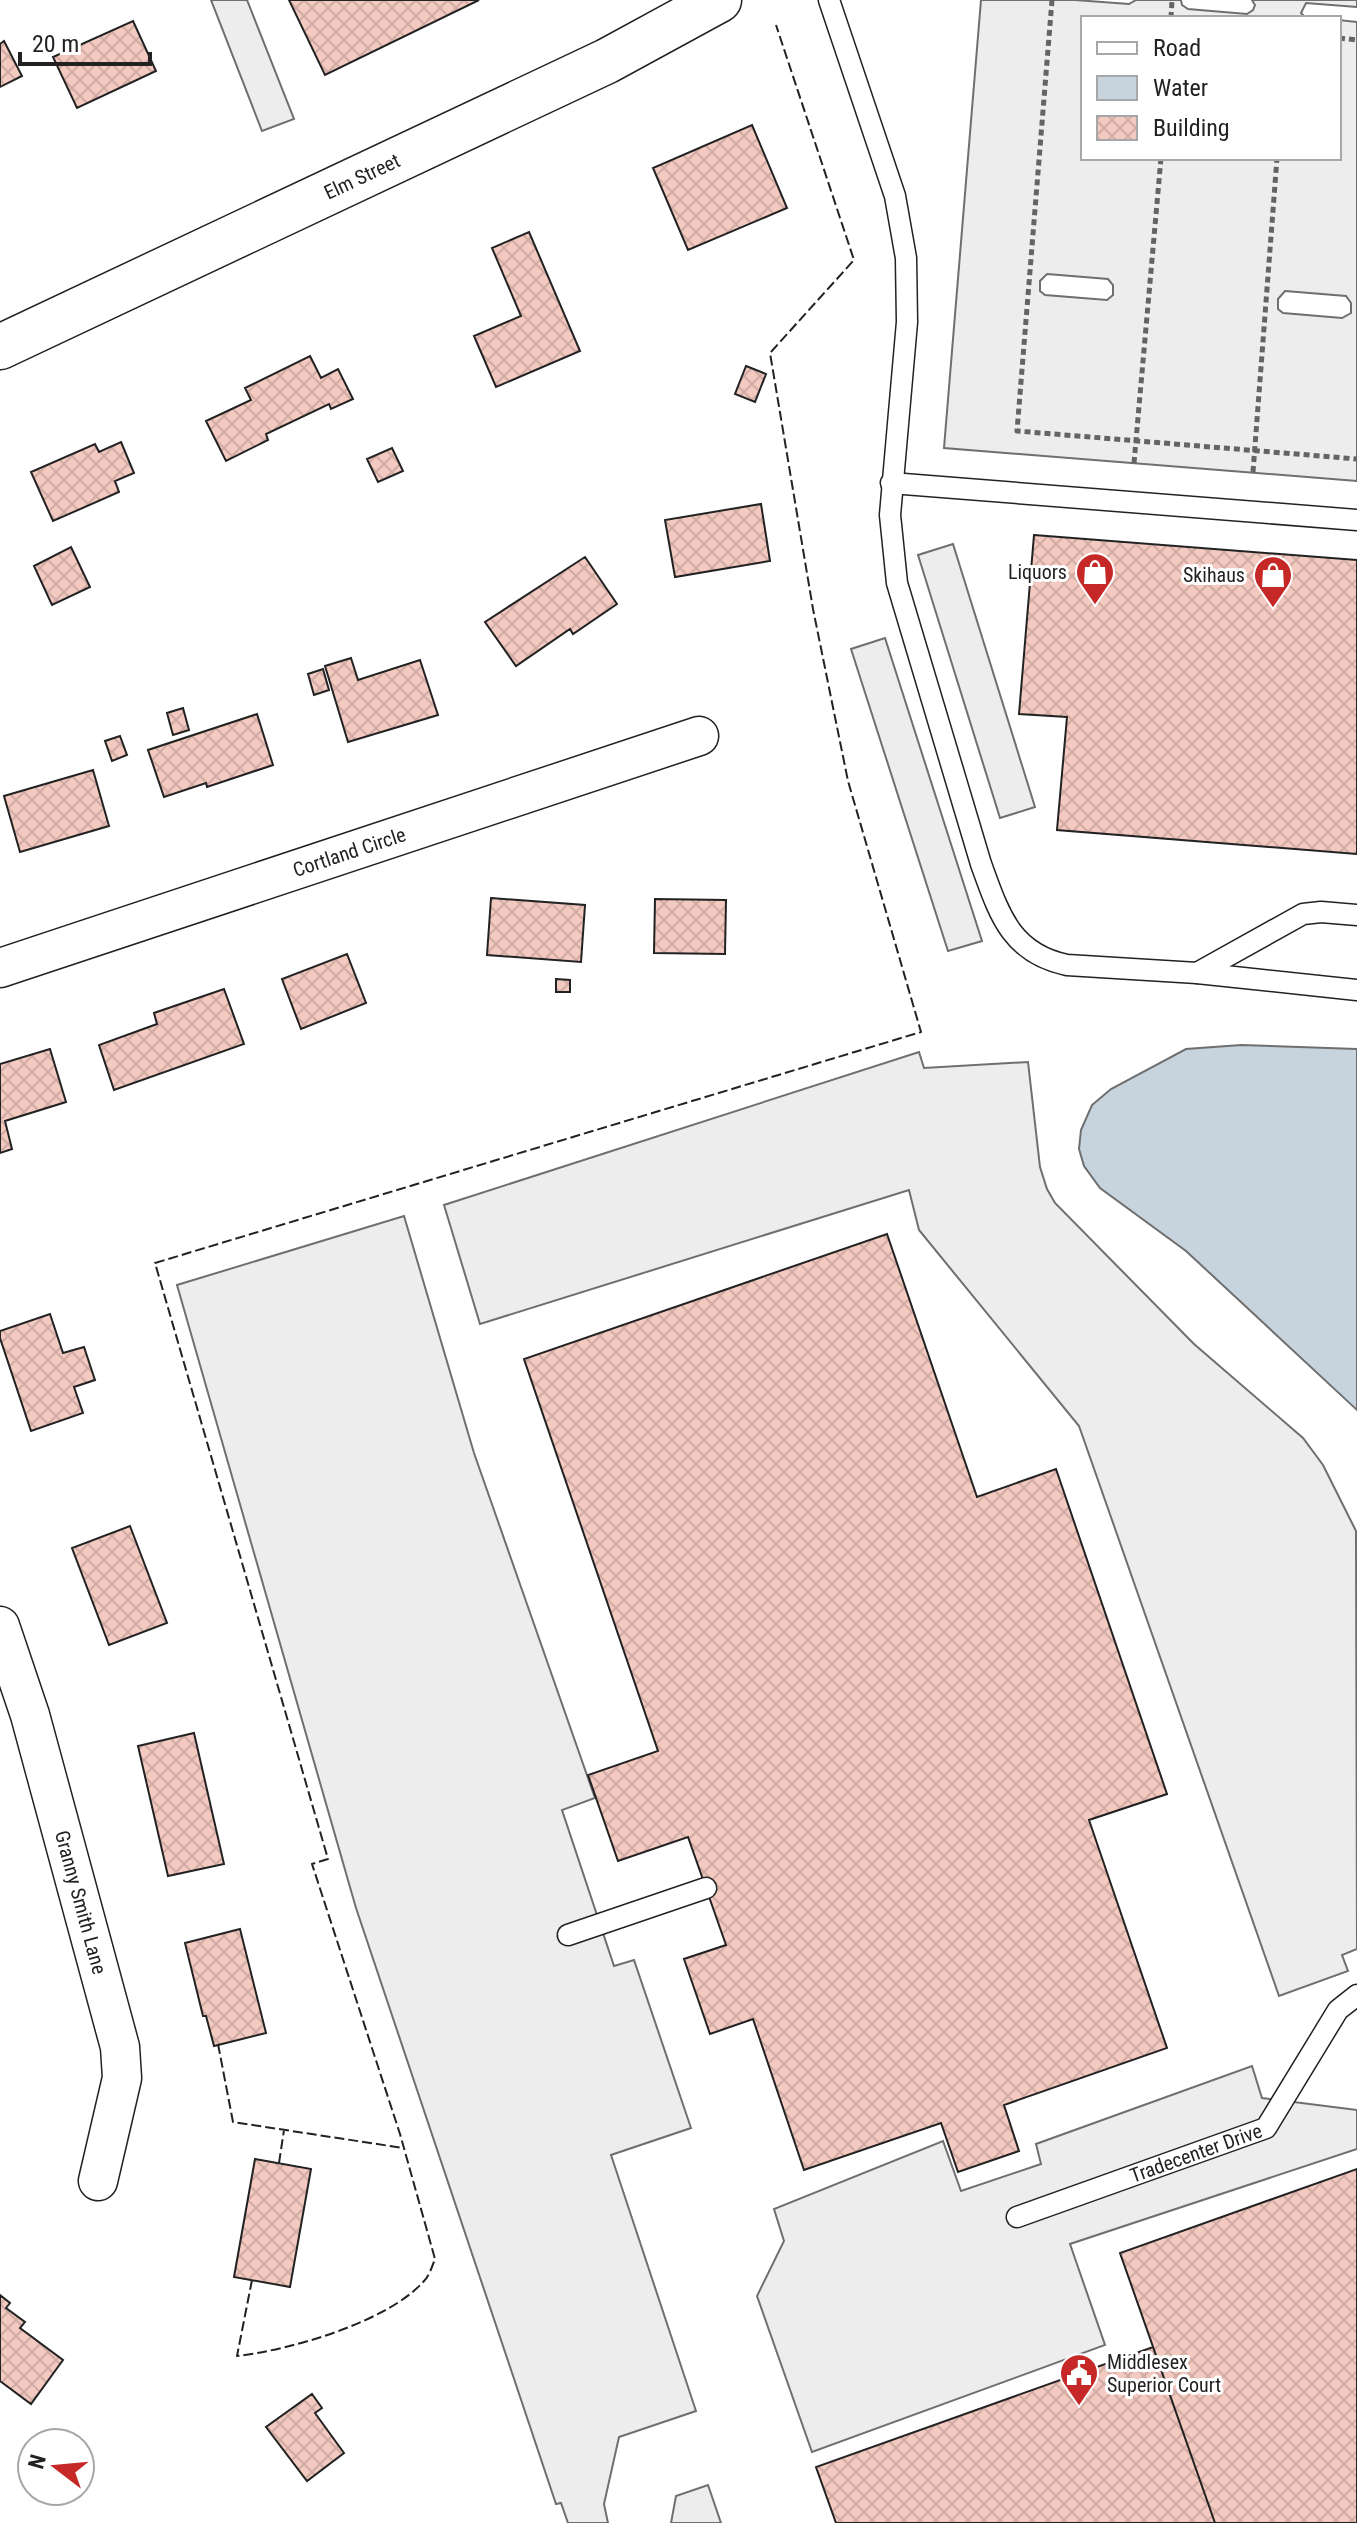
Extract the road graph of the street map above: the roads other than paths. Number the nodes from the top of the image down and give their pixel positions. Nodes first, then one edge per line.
1 (719, 0) edge
2 (829, 0) edge
3 (0, 347) edge
4 (891, 483) junction
5 (1357, 520) edge
6 (699, 736) dead end
7 (1357, 915) edge
8 (0, 968) edge
9 (1197, 973) junction
10 (1357, 990) edge
11 (0, 1626) edge
12 (706, 1888) dead end
13 (568, 1935) dead end
14 (1357, 1995) edge
15 (98, 2181) dead end
16 (1017, 2217) dead end

1 - 3 street, Elm Street
2 - 4 lane
4 - 5 lane
4 - 9 lane
6 - 8 street, Cortland Circle
7 - 9 lane
9 - 10 lane
11 - 15 street, Granny Smith Lane
12 - 13 lane
14 - 16 lane, Tradecenter Drive

